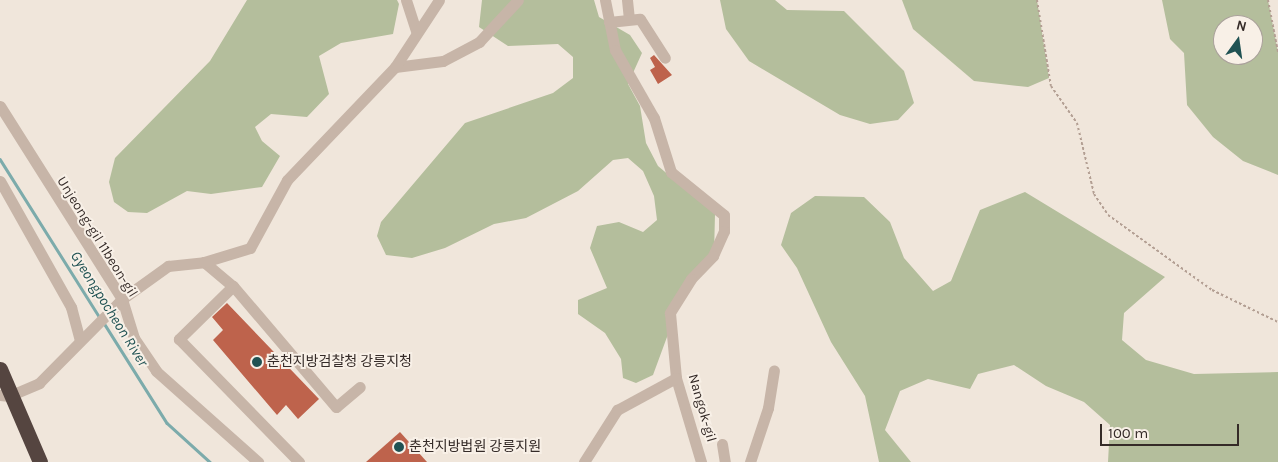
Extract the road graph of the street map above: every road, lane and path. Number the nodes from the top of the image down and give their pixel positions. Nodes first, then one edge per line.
1 (406, 0) edge
2 (439, 0) edge
3 (518, 0) edge
4 (605, 0) edge
5 (627, 0) edge
6 (1037, 0) edge
7 (1268, 0) edge
8 (630, 18) junction
9 (609, 22) junction
10 (416, 31) junction
11 (1278, 52) edge
12 (665, 58) dead end
13 (396, 67) junction
14 (0, 106) edge
15 (0, 181) edge
16 (204, 262) junction
17 (233, 286) junction
18 (122, 299) junction
19 (1278, 322) edge
20 (84, 336) junction
21 (0, 369) edge
22 (774, 370) dead end
23 (676, 378) junction
24 (360, 388) dead end
25 (3, 393) edge
26 (722, 444) dead end
27 (295, 460) edge
28 (40, 462) edge
29 (258, 462) edge
30 (584, 462) edge
31 (701, 462) edge
32 (725, 462) edge
33 (750, 462) edge

1 - 10 street
2 - 10 street
3 - 13 street
4 - 9 street, Nangok-gil
5 - 8 street
6 - 19 path
7 - 11 path
8 - 9 street
8 - 12 street
9 - 23 street, Nangok-gil
10 - 13 street
13 - 16 street
14 - 18 street, Unjeong-gil 11beon-gil
15 - 20 street
16 - 17 street
16 - 18 street
17 - 24 street
17 - 27 street
18 - 20 street
18 - 29 street, Unjeong-gil 11beon-gil
20 - 25 street
21 - 25 highway
22 - 33 street
23 - 30 street
23 - 31 street, Nangok-gil
25 - 28 highway
26 - 32 street

